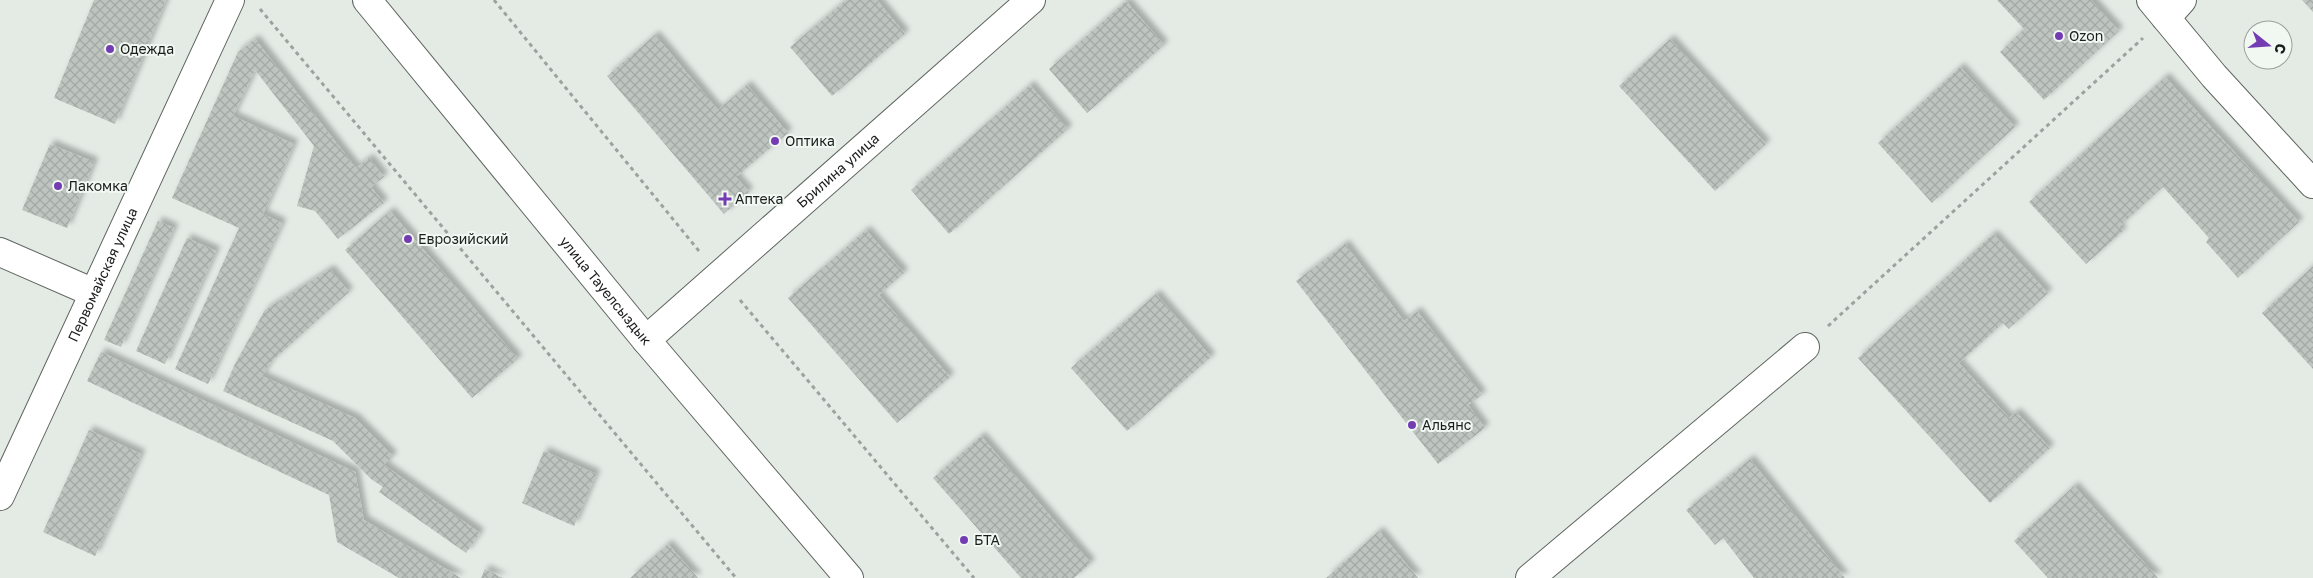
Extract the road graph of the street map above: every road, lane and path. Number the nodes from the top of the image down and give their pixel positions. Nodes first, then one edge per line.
1 (230, 0) edge
2 (367, 0) edge
3 (494, 0) edge
4 (1031, 0) edge
5 (2166, 6) edge
6 (258, 7) dead end
7 (2313, 184) edge
8 (0, 252) edge
9 (719, 276) junction
10 (94, 292) junction
11 (646, 340) junction
12 (1805, 347) joint
13 (0, 496) edge
14 (736, 578) edge
15 (848, 578) edge
16 (974, 578) edge
17 (1530, 578) edge

1 - 10 street, Первомайская улица
2 - 11 street, улица Тауелсыздык
3 - 9 path
4 - 9 street, Брилина улица
5 - 7 street
5 - 12 path
6 - 14 path
8 - 10 street
9 - 11 street, Брилина улица
9 - 16 path
10 - 13 street, Первомайская улица
11 - 15 street, улица Тауелсыздык
12 - 17 street

